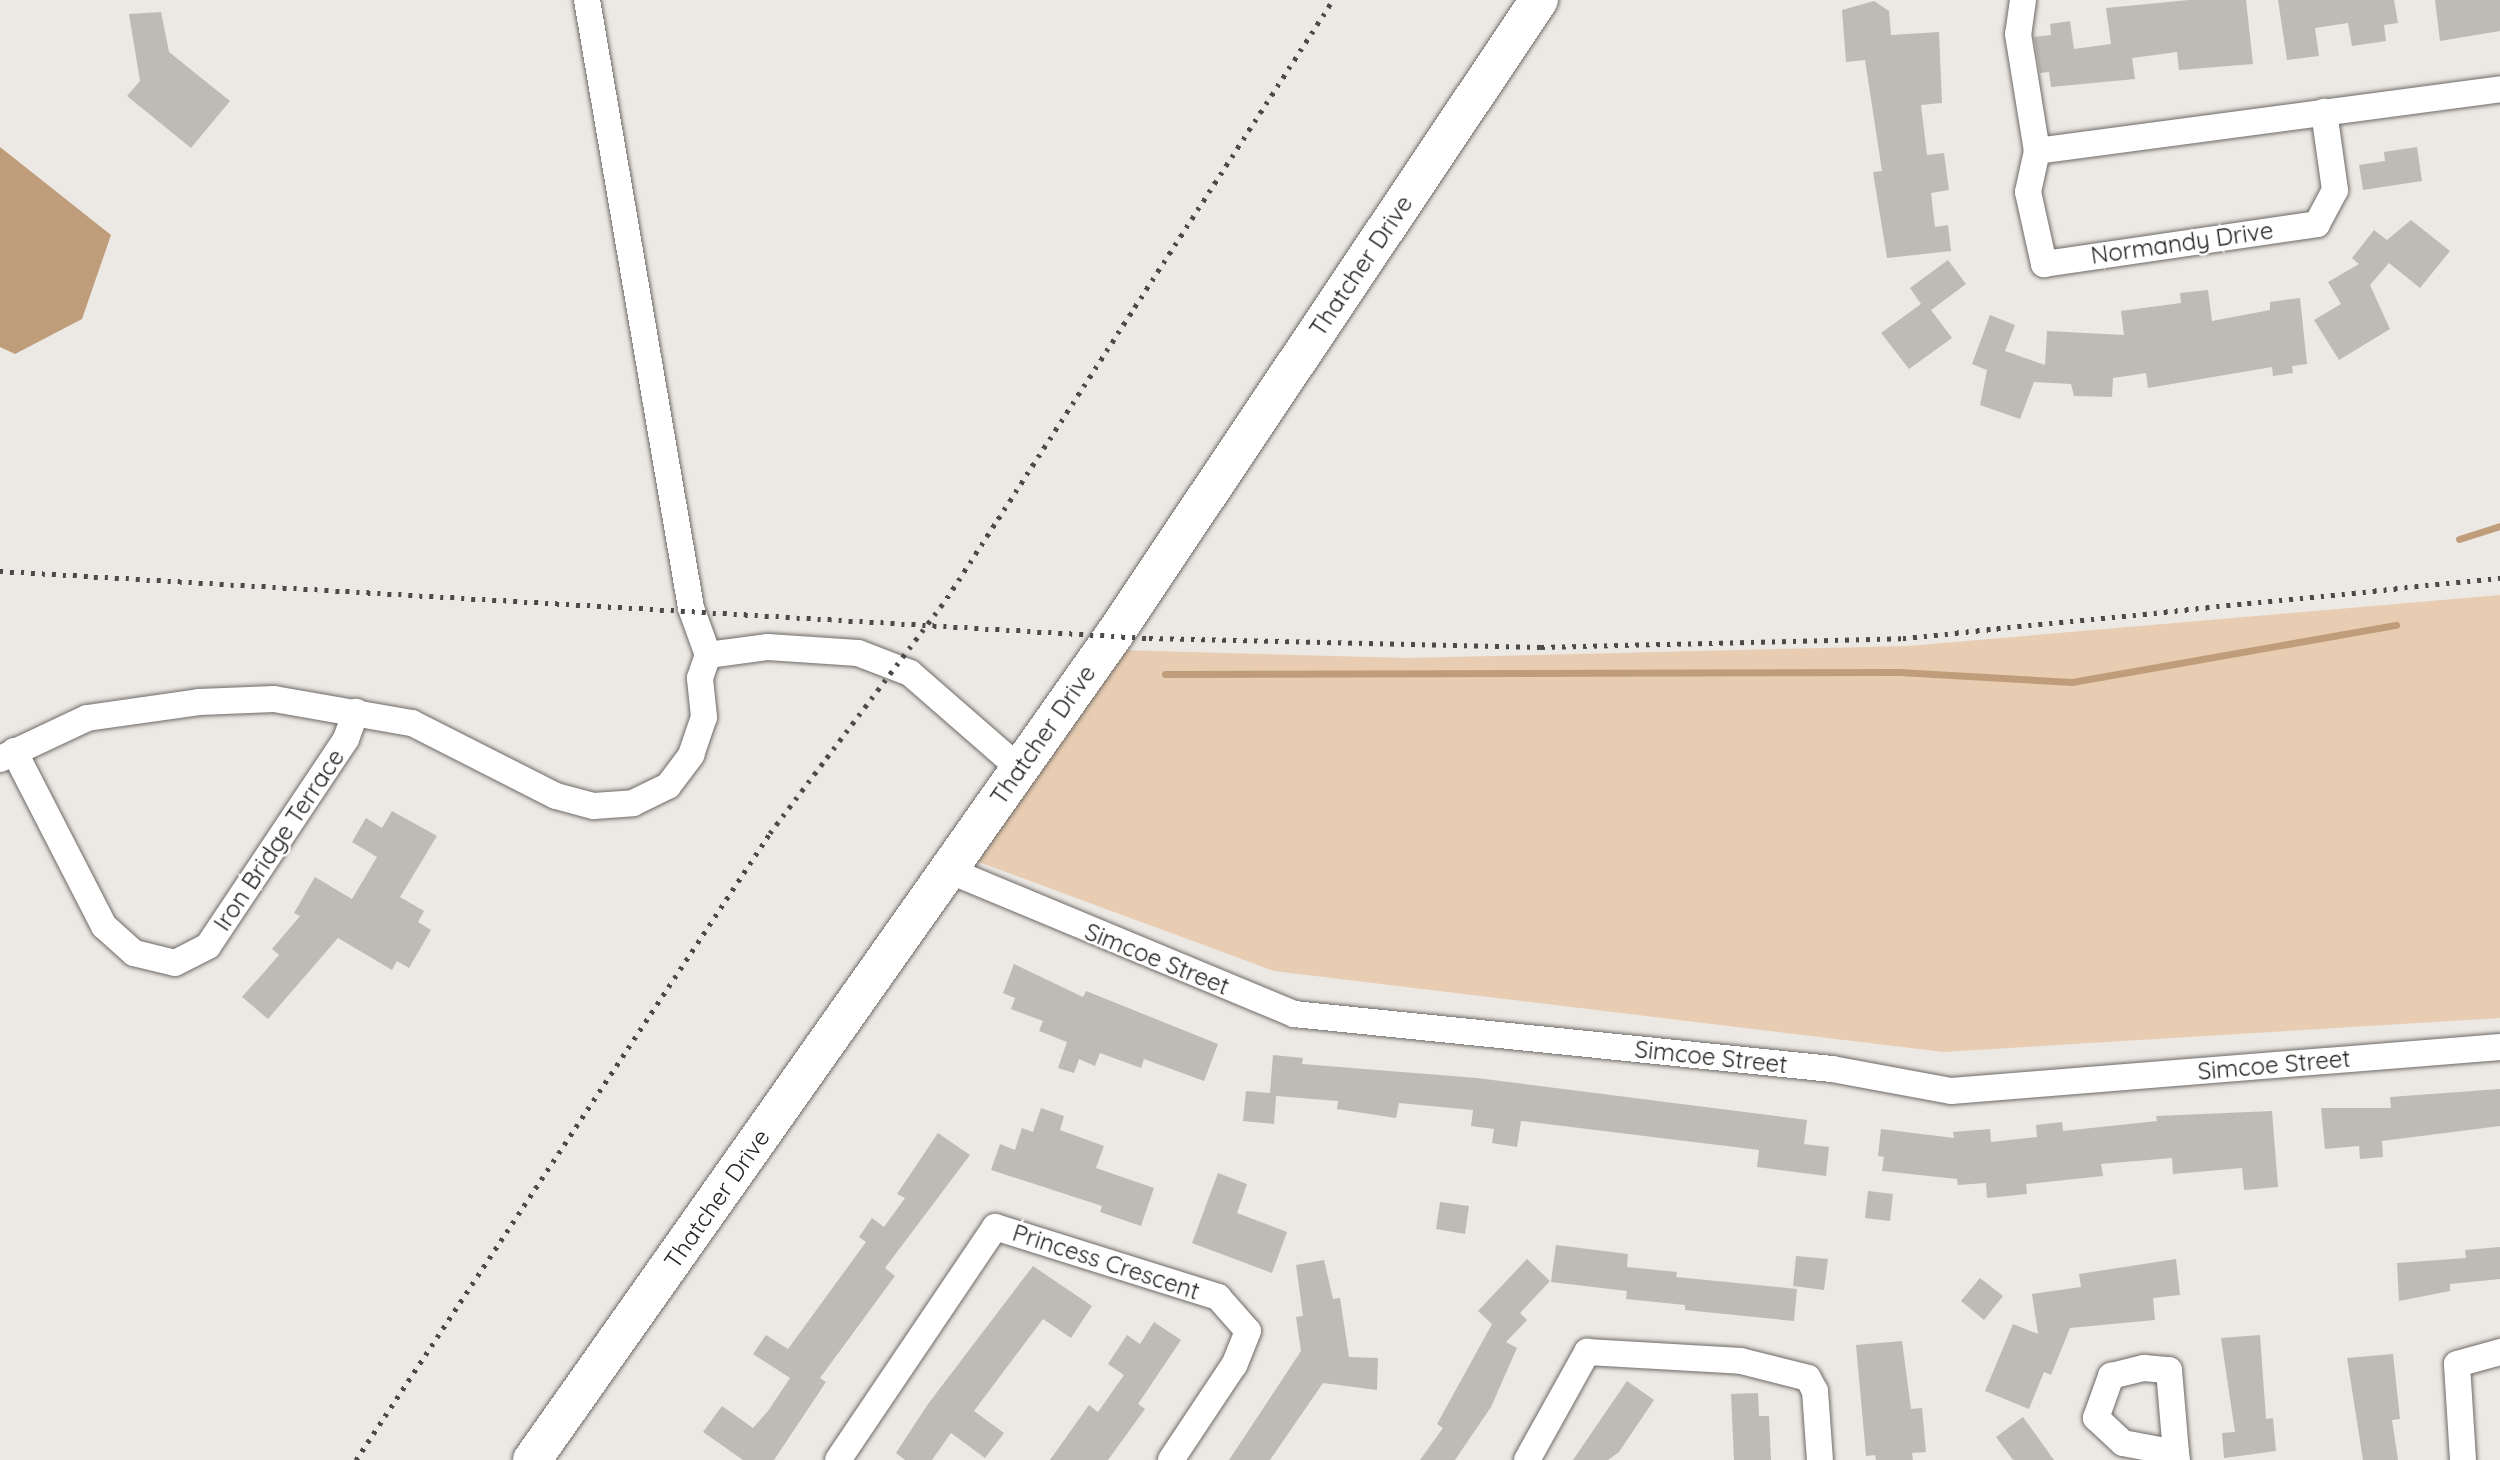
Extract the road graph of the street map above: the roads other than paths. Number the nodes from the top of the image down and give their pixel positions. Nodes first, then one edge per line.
1 (587, 0) edge
2 (1539, 0) edge
3 (2022, 0) edge
4 (2500, 89) edge
5 (2324, 112) junction
6 (2037, 151) junction
7 (708, 655) junction
8 (356, 712) junction
9 (7, 755) edge
10 (1020, 769) junction
11 (948, 870) junction
12 (2500, 1047) edge
13 (2500, 1352) edge
14 (533, 1460) edge
15 (838, 1460) edge
16 (1171, 1460) edge
17 (1527, 1460) edge
18 (1820, 1460) edge
19 (2463, 1460) edge

1 - 7 street
2 - 10 main road, Thatcher Drive
3 - 6 street, Normandy Drive
4 - 5 street
5 - 6 street
5 - 6 street, Normandy Drive
7 - 8 street
7 - 10 street
8 - 9 street
8 - 9 street, Iron Bridge Terrace
10 - 11 main road, Thatcher Drive
11 - 12 street, Simcoe Street
11 - 14 main road, Thatcher Drive
13 - 19 street
15 - 16 street, Princess Crescent
17 - 18 street

